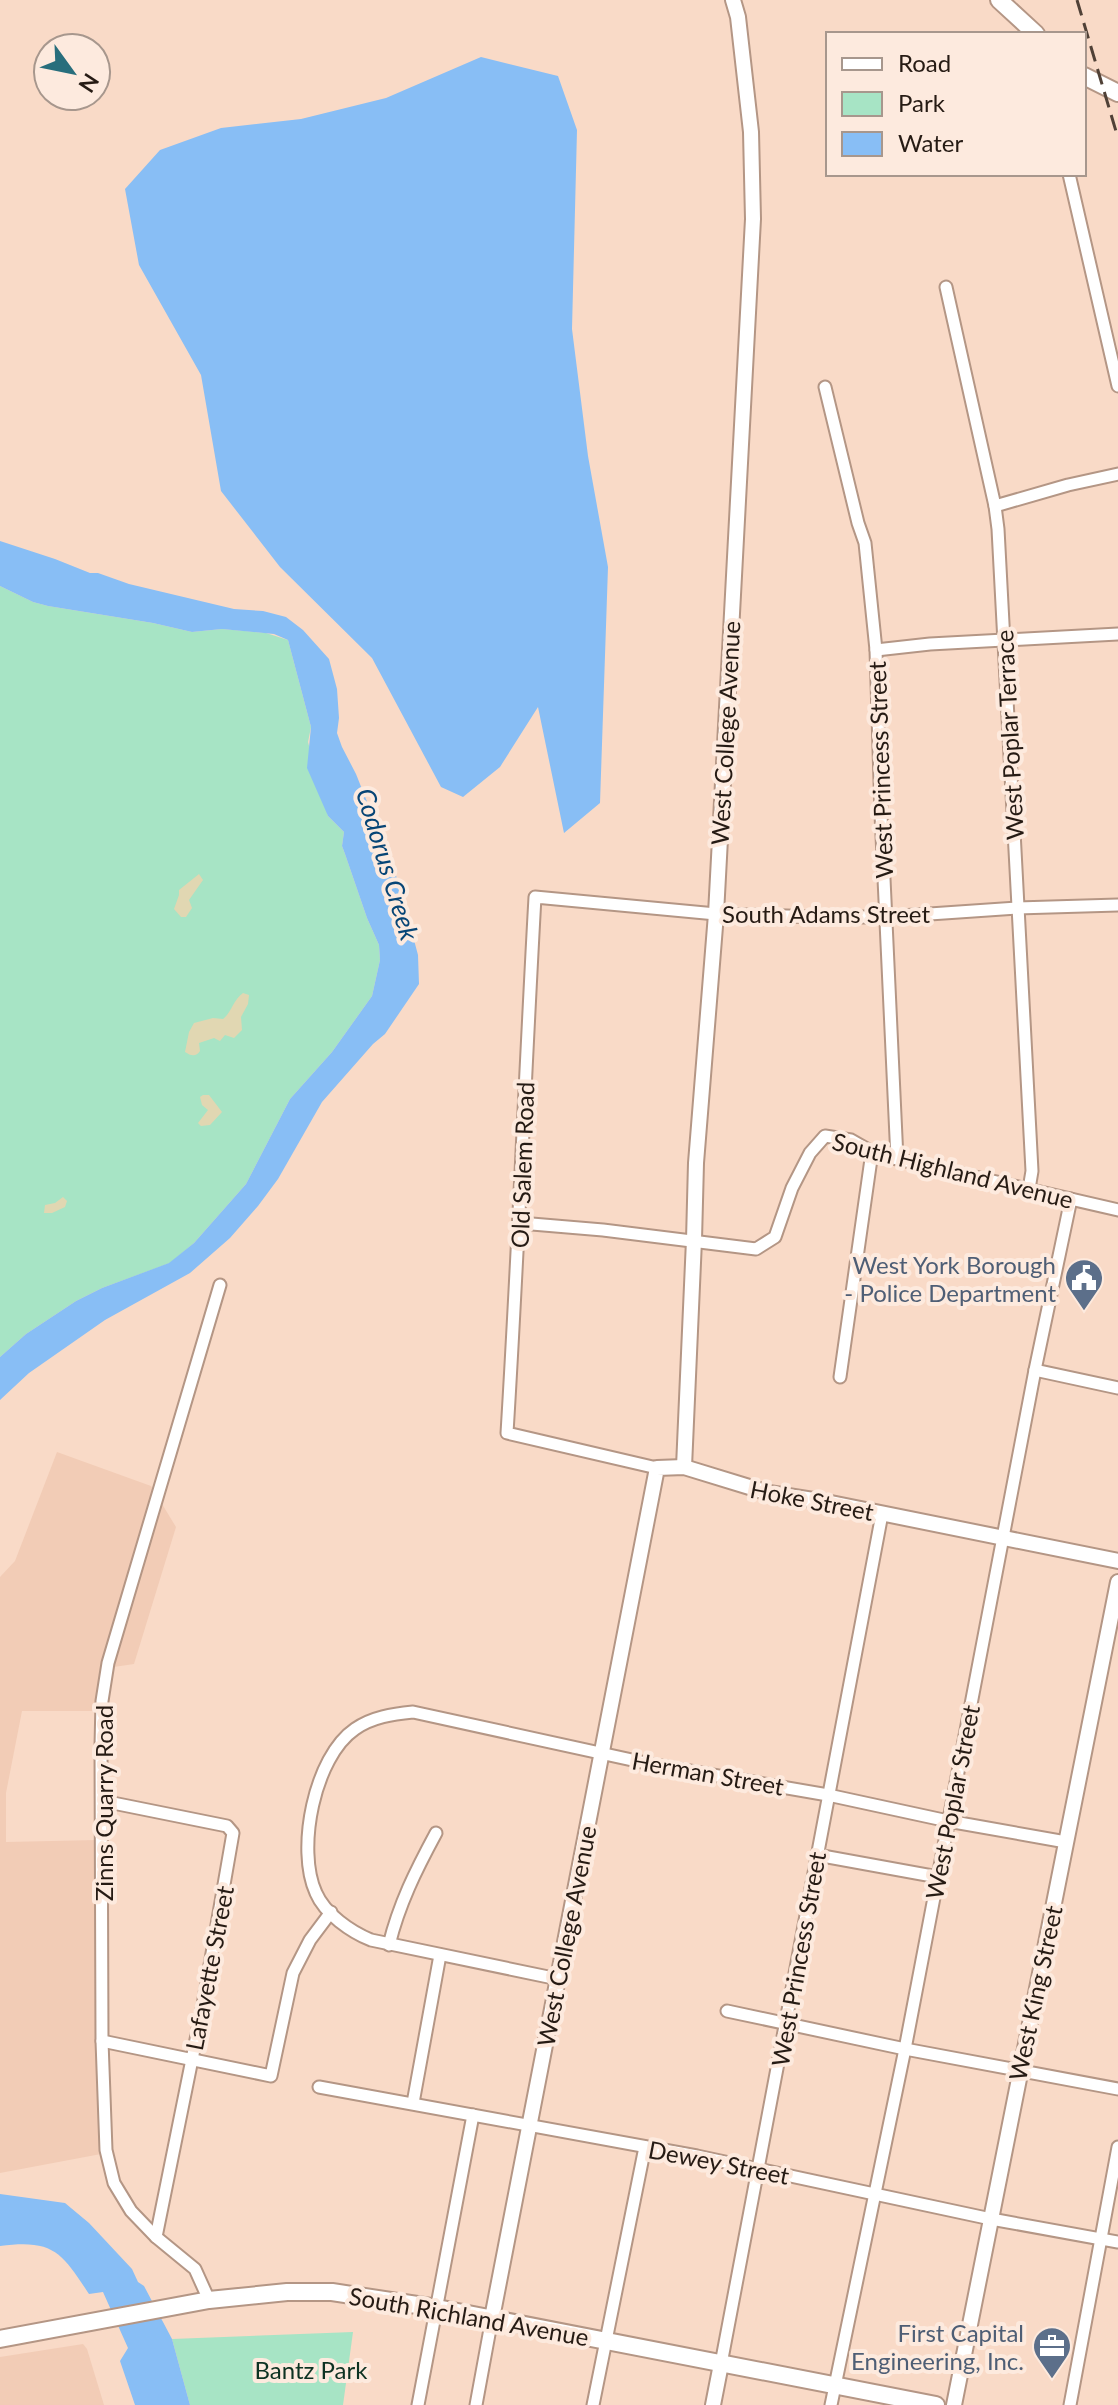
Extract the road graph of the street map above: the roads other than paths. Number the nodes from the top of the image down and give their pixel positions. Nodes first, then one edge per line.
1 (733, 0) edge
2 (999, 0) edge
3 (1014, 0) edge
4 (1030, 30) edge
5 (1086, 77) edge
6 (1118, 93) edge
7 (1069, 176) edge
8 (946, 287) dead end
9 (1118, 386) edge
10 (825, 387) dead end
11 (1118, 474) edge
12 (995, 506) junction
13 (1118, 634) edge
14 (1005, 640) junction
15 (876, 650) junction
16 (535, 897) joint
17 (1118, 905) edge
18 (1017, 908) junction
19 (716, 914) junction
20 (886, 917) junction
21 (872, 1152) junction
22 (897, 1159) junction
23 (1029, 1189) junction
24 (1071, 1199) junction
25 (1118, 1210) edge
26 (520, 1223) junction
27 (694, 1240) junction
28 (220, 1285) dead end
29 (1035, 1370) junction
30 (840, 1377) dead end
31 (1118, 1388) edge
32 (507, 1433) joint
33 (684, 1467) junction
34 (657, 1468) junction
35 (882, 1514) junction
36 (1004, 1538) junction
37 (1118, 1561) edge
38 (1118, 1582) edge
39 (601, 1753) junction
40 (828, 1795) junction
41 (103, 1801) junction
42 (948, 1821) junction
43 (436, 1833) dead end
44 (1066, 1842) junction
45 (817, 1855) junction
46 (938, 1877) junction
47 (331, 1912) junction
48 (389, 1945) junction
49 (440, 1955) junction
50 (558, 1979) junction
51 (727, 2011) dead end
52 (786, 2024) junction
53 (102, 2041) junction
54 (905, 2049) junction
55 (192, 2060) junction
56 (1020, 2070) junction
57 (319, 2087) dead end
58 (1118, 2089) edge
59 (413, 2103) junction
60 (473, 2115) junction
61 (530, 2125) junction
62 (645, 2147) junction
63 (1118, 2147) edge
64 (759, 2169) junction
65 (875, 2195) junction
66 (991, 2219) junction
67 (156, 2237) junction
68 (1101, 2239) junction
69 (1118, 2242) edge
70 (209, 2300) junction
71 (437, 2308) junction
72 (492, 2318) junction
73 (0, 2339) edge
74 (606, 2341) junction
75 (721, 2364) junction
76 (836, 2386) junction
77 (418, 2405) edge
78 (476, 2405) edge
79 (593, 2405) edge
80 (713, 2405) edge
81 (831, 2405) edge
82 (936, 2405) edge
83 (954, 2405) edge
84 (1070, 2405) edge

1 - 19 street, West College Avenue
2 - 4 main road
3 - 4 street
5 - 6 main road
7 - 9 street
8 - 12 street, West Poplar Terrace
10 - 15 street, West Princess Street
11 - 12 street
12 - 14 street, West Poplar Terrace
13 - 14 street
14 - 15 street
14 - 18 street, West Poplar Terrace
15 - 20 street, West Princess Street
16 - 19 street, South Adams Street
16 - 26 street, Old Salem Road
17 - 18 street, South Adams Street
18 - 20 street, South Adams Street
18 - 23 street, West Poplar Terrace
19 - 20 street, South Adams Street
19 - 27 street, West College Avenue
20 - 22 street, West Princess Street
21 - 22 street, South Highland Avenue
21 - 27 street, South Highland Avenue
21 - 30 street
22 - 23 street, South Highland Avenue
23 - 24 street, South Highland Avenue
24 - 25 street, South Highland Avenue
24 - 29 street, West Poplar Street
26 - 27 street, South Highland Avenue
26 - 32 street, Old Salem Road
27 - 33 street, West College Avenue
28 - 41 street, Zinns Quarry Road
29 - 31 street
29 - 36 street, West Poplar Street
32 - 34 street, Hoke Street
33 - 34 street, Hoke Street
33 - 35 street, Hoke Street
34 - 39 street, West College Avenue
35 - 36 street, Hoke Street
35 - 40 street, West Princess Street
36 - 37 street, Hoke Street
36 - 42 street, West Poplar Street
38 - 44 street, West King Street
39 - 40 street, Herman Street
39 - 47 street, Herman Street
39 - 50 street, West College Avenue
40 - 42 street, Herman Street
40 - 45 street, West Princess Street
41 - 53 street, Zinns Quarry Road
41 - 55 street, Lafayette Street
42 - 44 street, Herman Street
42 - 46 street, West Poplar Street
43 - 48 street
44 - 56 street, West King Street
45 - 46 street
45 - 52 street, West Princess Street
46 - 54 street, West Poplar Street
47 - 48 street
47 - 55 street
48 - 49 street
49 - 50 street
49 - 59 street
50 - 61 street, West College Avenue
51 - 52 street
52 - 54 street
52 - 64 street, West Princess Street
53 - 55 street
53 - 67 street, Zinns Quarry Road
54 - 56 street
54 - 65 street, West Poplar Street
55 - 67 street, Lafayette Street
56 - 58 street
56 - 66 street, West King Street
57 - 59 street, Dewey Street
59 - 60 street, Dewey Street
60 - 61 street, Dewey Street
60 - 71 street
61 - 62 street, Dewey Street
61 - 72 street, West College Avenue
62 - 64 street, Dewey Street
62 - 74 street
63 - 68 street
64 - 65 street, Dewey Street
64 - 75 street, West Princess Street
65 - 66 street, Dewey Street
65 - 76 street, West Poplar Street
66 - 68 street, Dewey Street
66 - 83 street, West King Street
67 - 70 street, Zinns Quarry Road
68 - 69 street, Dewey Street
68 - 84 street
70 - 71 main road, South Richland Avenue
70 - 73 main road, South Richland Avenue
71 - 72 main road, South Richland Avenue
71 - 77 street
72 - 74 main road, South Richland Avenue
72 - 78 street, West College Avenue
74 - 75 main road, South Richland Avenue
74 - 79 street
75 - 76 main road, South Richland Avenue
75 - 80 street, West Princess Street
76 - 81 street, West Poplar Street
76 - 82 main road, South Richland Avenue

